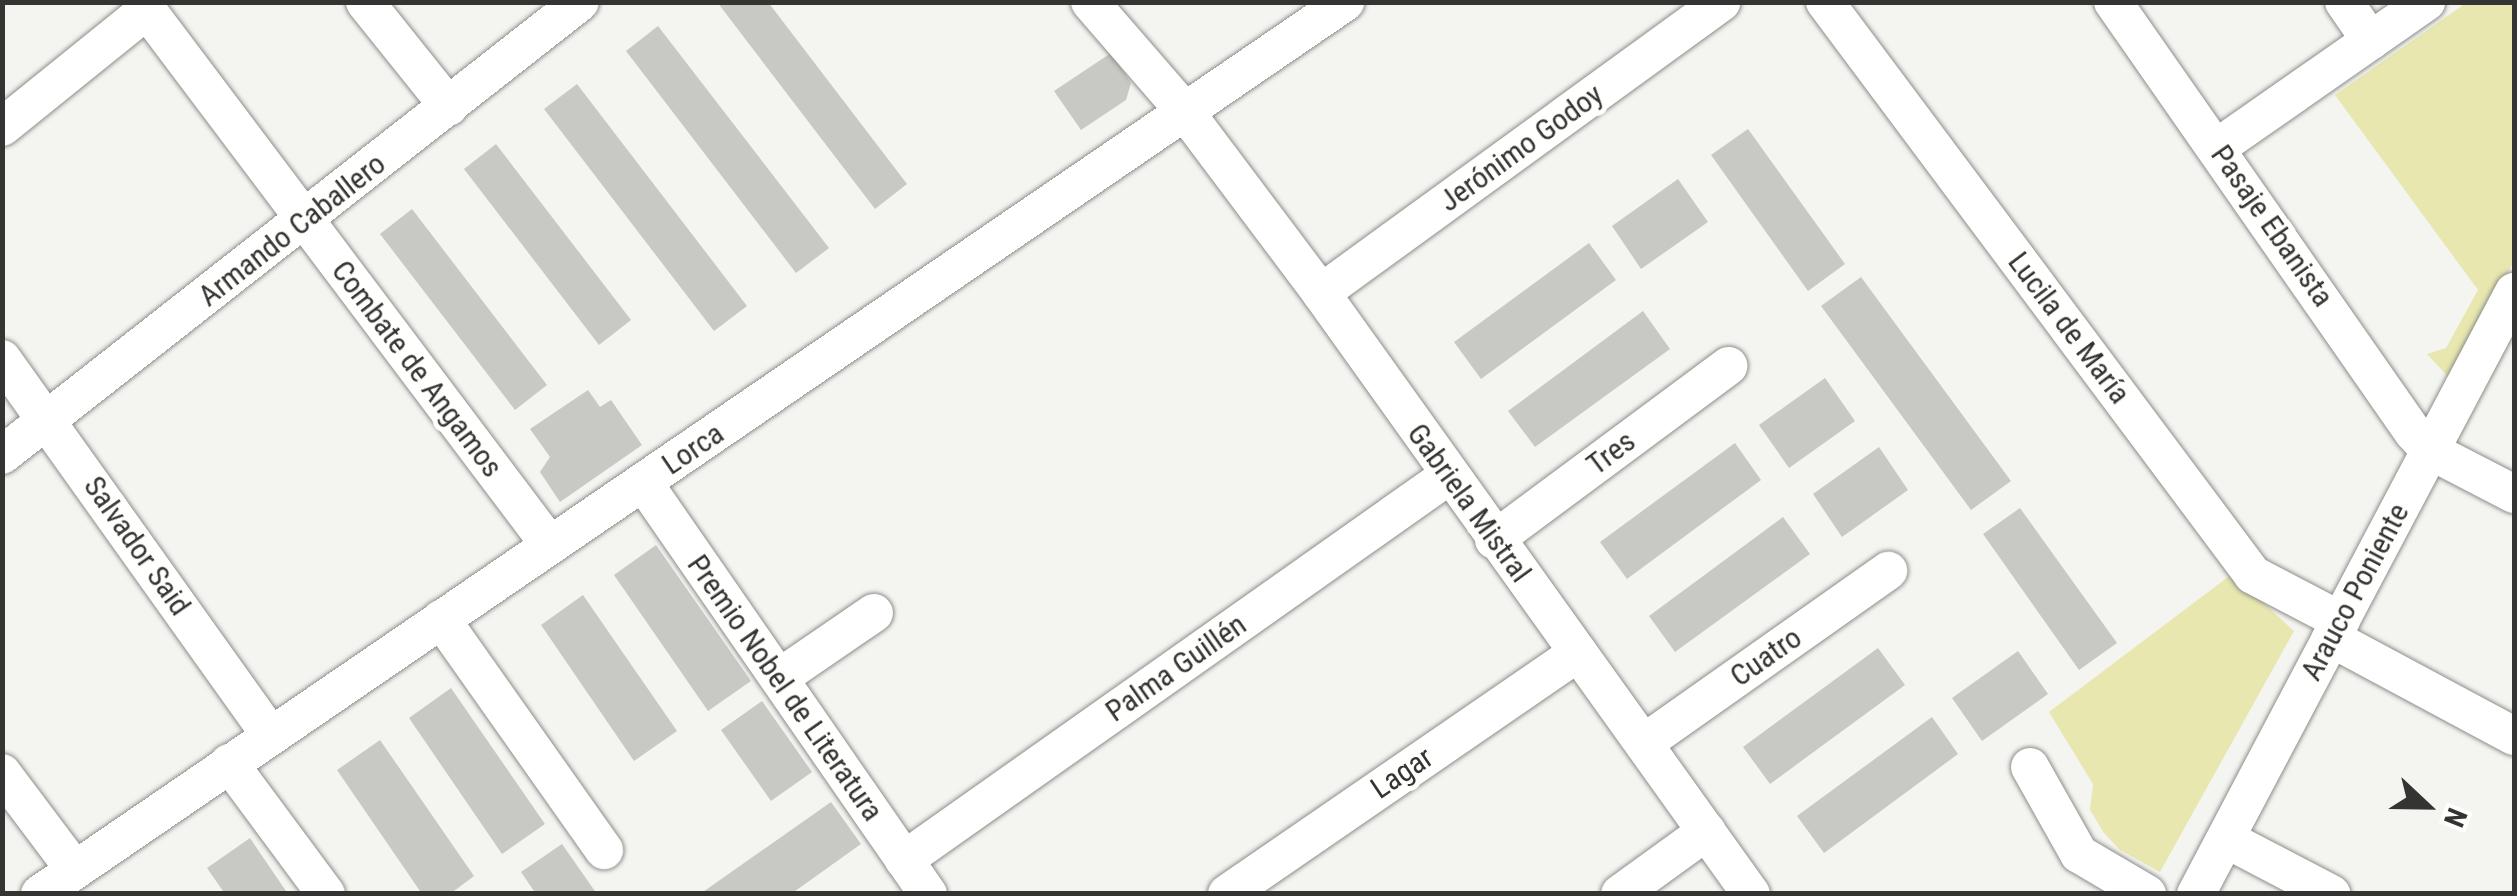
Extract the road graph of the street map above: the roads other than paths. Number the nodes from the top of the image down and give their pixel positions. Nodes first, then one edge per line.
1 (365, 2) edge
2 (1090, 2) edge
3 (1345, 2) edge
4 (1722, 2) edge
5 (1825, 2) edge
6 (2113, 2) edge
7 (2344, 2) edge
8 (2426, 2) edge
9 (144, 6) edge
10 (563, 8) edge
11 (2371, 41) junction
12 (449, 107) junction
13 (1186, 114) junction
14 (2, 127) edge
15 (2218, 148) junction
16 (305, 220) junction
17 (2514, 292) edge
18 (1321, 294) junction
19 (2, 359) edge
20 (1728, 366) dead end
21 (48, 419) junction
22 (2430, 450) junction
23 (2, 455) edge
24 (1448, 476) junction
25 (644, 482) junction
26 (2514, 494) edge
27 (1494, 540) junction
28 (548, 544) junction
29 (1888, 571) dead end
30 (874, 613) dead end
31 (441, 619) junction
32 (2336, 630) junction
33 (1578, 652) junction
34 (779, 678) junction
35 (270, 736) junction
36 (2514, 736) edge
37 (1644, 743) junction
38 (229, 762) junction
39 (2030, 767) dead end
40 (2, 773) edge
41 (1707, 831) junction
42 (2226, 839) junction
43 (604, 850) dead end
44 (904, 860) junction
45 (74, 869) junction
46 (40, 894) edge
47 (326, 894) edge
48 (928, 894) edge
49 (1226, 894) edge
50 (1620, 894) edge
51 (1751, 894) edge
52 (2147, 894) edge
53 (2196, 894) edge
54 (2330, 894) edge

1 - 12 street
2 - 13 street, Gabriela Mistral
3 - 13 street, Lorca
4 - 18 street, Jerónimo Godoy
5 - 32 street, Lucila de María
6 - 15 street, Pasaje Ebanista
7 - 11 street
8 - 11 street
9 - 14 street
9 - 16 street, Combate de Angamos
10 - 12 street, Armando Caballero
11 - 15 street
12 - 16 street, Armando Caballero
13 - 18 street, Gabriela Mistral
13 - 25 street, Lorca
15 - 22 street, Pasaje Ebanista
16 - 21 street, Armando Caballero
16 - 28 street, Combate de Angamos
17 - 22 street, Arauco Poniente
18 - 24 street, Gabriela Mistral
19 - 21 street, Salvador Said
20 - 27 street, Tres
21 - 23 street, Armando Caballero
21 - 35 street, Salvador Said
22 - 26 street
22 - 32 street, Arauco Poniente
24 - 27 street, Gabriela Mistral
24 - 44 street, Palma Guillén
25 - 28 street, Lorca
25 - 34 street, Premio Nobel de Literatura
27 - 33 street, Gabriela Mistral
28 - 31 street, Lorca
29 - 37 street, Cuatro
30 - 34 street
31 - 35 street, Lorca
31 - 43 street
32 - 36 street, Lucila de María
32 - 42 street, Arauco Poniente
33 - 37 street, Gabriela Mistral
33 - 49 street, Lagar
34 - 44 street, Premio Nobel de Literatura
35 - 38 street, Lorca
37 - 41 street, Gabriela Mistral
38 - 45 street, Lorca
38 - 47 street
39 - 52 street
40 - 45 street
41 - 50 street
41 - 51 street, Gabriela Mistral
42 - 53 street, Arauco Poniente
42 - 54 street
44 - 48 street, Premio Nobel de Literatura
45 - 46 street, Lorca

